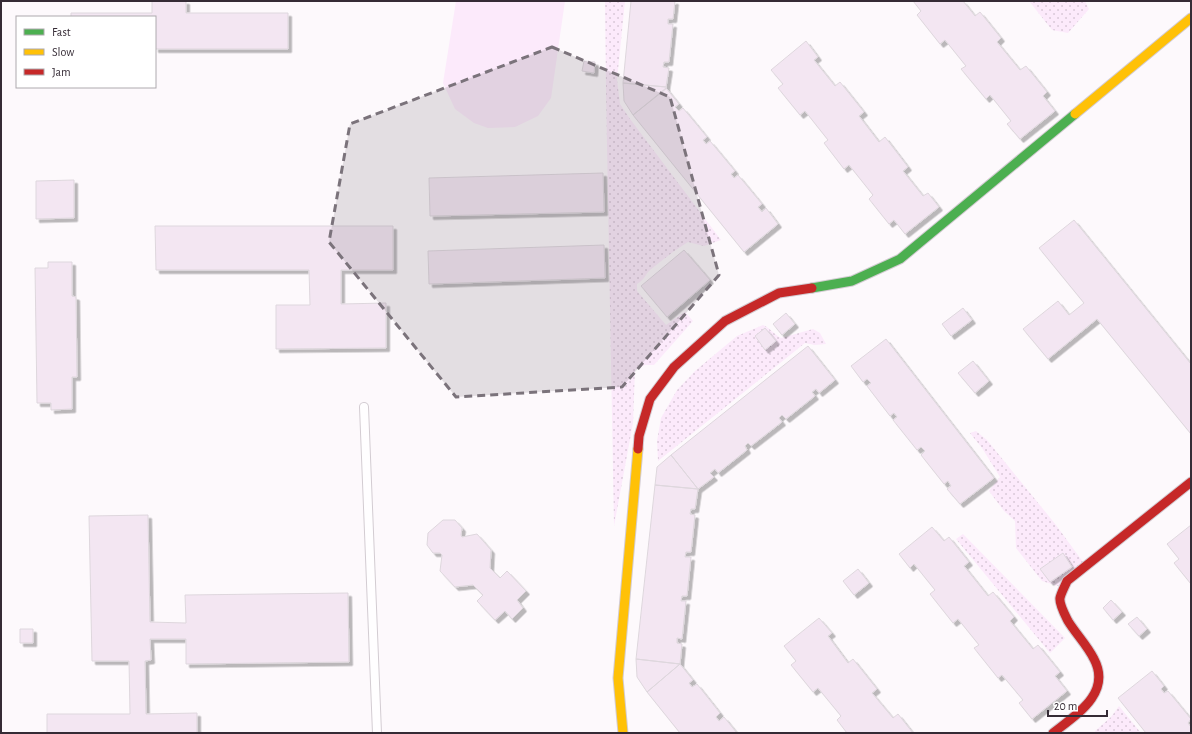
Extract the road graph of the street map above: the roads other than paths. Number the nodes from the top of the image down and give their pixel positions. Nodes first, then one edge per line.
1 (1191, 18) edge
2 (364, 407) dead end
3 (1191, 482) edge
4 (377, 733) edge
5 (624, 733) edge
6 (1053, 733) edge

1 - 5 street
2 - 4 lane
3 - 6 street

